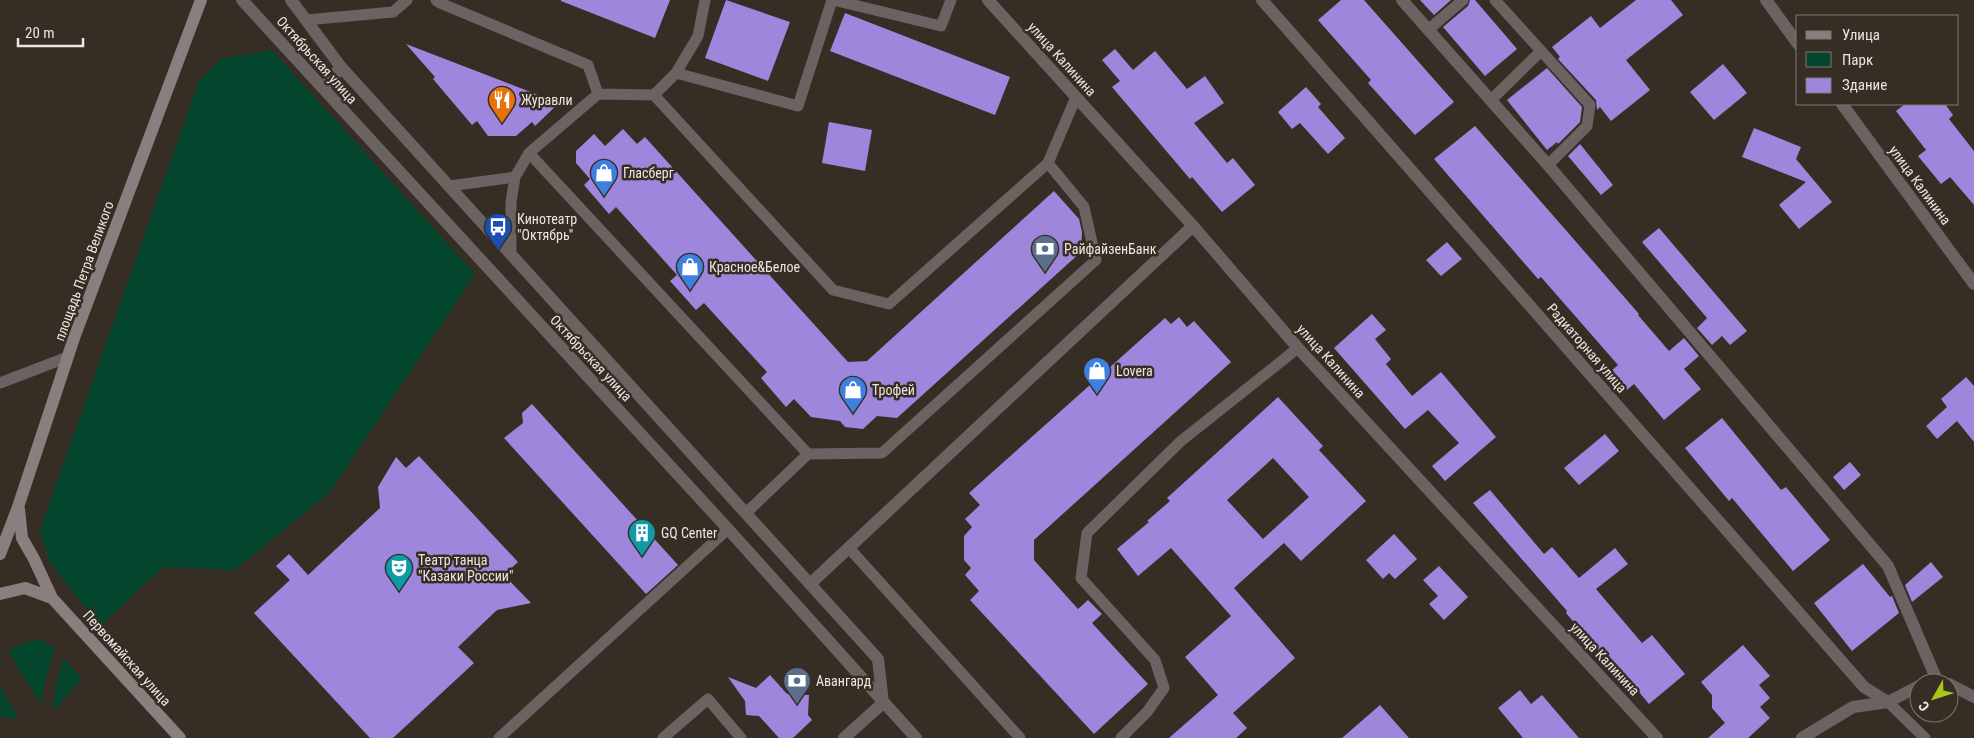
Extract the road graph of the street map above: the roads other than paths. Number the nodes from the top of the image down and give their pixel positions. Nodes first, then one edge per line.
1 (201, 0) edge
2 (242, 0) edge
3 (291, 0) edge
4 (407, 0) edge
5 (436, 0) edge
6 (705, 0) edge
7 (832, 0) edge
8 (951, 0) edge
9 (988, 0) edge
10 (1402, 0) edge
11 (1463, 0) edge
12 (1495, 0) edge
13 (1766, 0) edge
14 (1269, 3) edge
15 (306, 20) junction
16 (1428, 30) junction
17 (1796, 41) edge
18 (1542, 51) junction
19 (341, 67) junction
20 (676, 73) junction
21 (323, 88) junction
22 (598, 94) junction
23 (654, 95) junction
24 (1076, 97) junction
25 (1491, 100) junction
26 (1843, 105) edge
27 (529, 153) junction
28 (1048, 163) junction
29 (1548, 165) junction
30 (515, 177) junction
31 (449, 186) junction
32 (1193, 226) junction
33 (510, 254) junction
34 (1974, 284) edge
35 (1298, 348) junction
36 (68, 357) junction
37 (0, 383) edge
38 (808, 454) junction
39 (18, 507) junction
40 (746, 513) junction
41 (728, 529) junction
42 (849, 548) junction
43 (0, 554) edge
44 (810, 584) junction
45 (0, 594) edge
46 (52, 598) junction
47 (1936, 673) edge
48 (1959, 690) edge
49 (1909, 691) edge
50 (1974, 697) edge
51 (1888, 702) junction
52 (883, 703) junction
53 (847, 737) edge
54 (180, 738) edge
55 (499, 738) edge
56 (663, 738) edge
57 (741, 738) edge
58 (916, 738) edge
59 (1020, 738) edge
60 (1121, 738) edge
61 (1657, 738) edge
62 (1802, 738) edge
63 (1924, 738) edge

1 - 36 main road, площадь Петра Великого
2 - 21 street, Октябрьская улица
3 - 15 street
4 - 15 lane
5 - 22 lane
6 - 20 lane
7 - 8 lane
7 - 20 lane
9 - 24 street, улица Калинина
10 - 16 street
11 - 16 lane
12 - 18 lane
13 - 17 street
14 - 51 street, Радиаторная улица
15 - 19 street
16 - 25 street
18 - 25 lane
18 - 29 lane
19 - 21 street
19 - 31 street
20 - 23 lane
21 - 41 street, Октябрьская улица
22 - 23 lane
22 - 27 lane
23 - 28 lane
24 - 28 lane
24 - 32 street, улица Калинина
25 - 29 street
26 - 34 street, улица Калинина
27 - 30 lane
27 - 38 lane
28 - 38 lane
29 - 47 street
30 - 31 lane
30 - 33 lane
31 - 33 street
32 - 35 street, улица Калинина
32 - 42 street
33 - 40 street
35 - 60 lane
35 - 61 street, улица Калинина
36 - 37 lane
36 - 39 main road, площадь Петра Великого
38 - 40 lane
39 - 43 main road, площадь Петра Великого
39 - 46 main road
40 - 44 street
41 - 52 street, Октябрьская улица
41 - 55 lane
42 - 44 street
42 - 59 lane
44 - 52 street
45 - 46 main road
46 - 54 main road, Первомайская улица
48 - 50 street
49 - 51 street
51 - 62 street
51 - 63 lane
52 - 53 street
52 - 58 street, Октябрьская улица
56 - 57 lane

